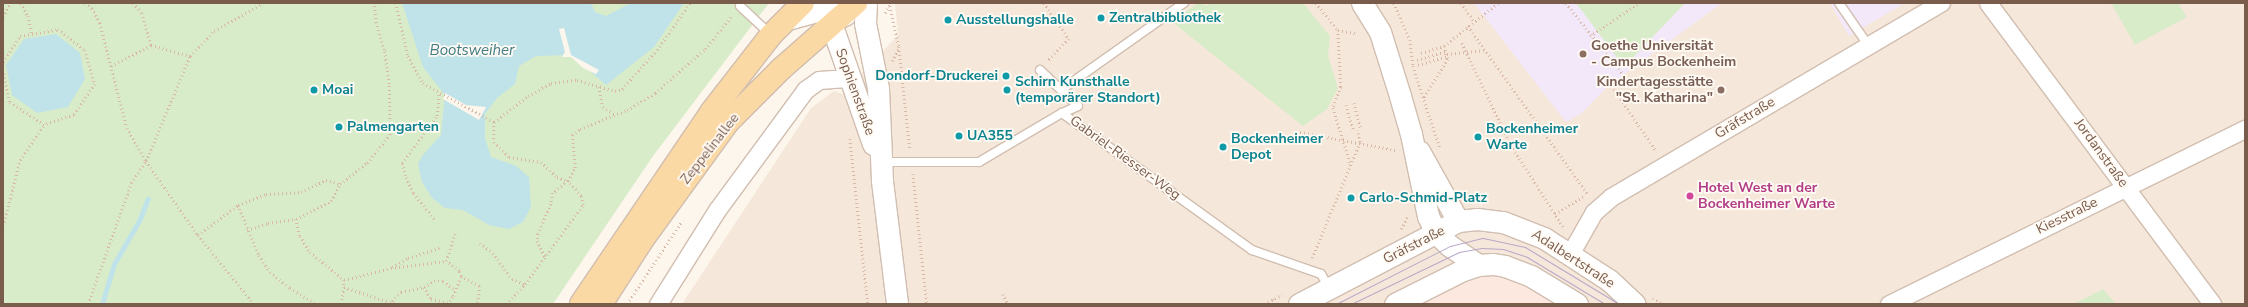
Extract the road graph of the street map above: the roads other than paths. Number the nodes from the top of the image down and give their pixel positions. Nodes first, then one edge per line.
1 (803, 3) edge
2 (866, 3) edge
3 (1184, 3) edge
4 (1362, 3) edge
5 (1839, 3) edge
6 (1941, 3) edge
7 (1988, 3) edge
8 (740, 6) road end
9 (839, 11) edge
10 (787, 19) junction
11 (866, 32) junction
12 (771, 35) junction
13 (1868, 44) junction
14 (1040, 70) road end
15 (851, 78) junction
16 (1061, 90) junction
17 (1062, 113) junction
18 (2245, 129) edge
19 (1411, 134) junction
20 (882, 172) junction
21 (2126, 188) junction
22 (1458, 221) junction
23 (1436, 233) junction
24 (1455, 250) junction
25 (1570, 254) junction
26 (1478, 265) junction
27 (1329, 288) junction
28 (1424, 288) junction
29 (1555, 298) edge
30 (581, 304) edge
31 (601, 304) edge
32 (658, 304) edge
33 (897, 304) edge
34 (1298, 304) edge
35 (1395, 304) edge
36 (1577, 304) edge
37 (1635, 304) edge
38 (1889, 304) edge
39 (2212, 304) edge

1 - 10 main road, Zeppelinallee
2 - 11 street, Sophienstraße
3 - 16 lane
4 - 19 street
5 - 13 lane
6 - 13 street, Gräfstraße
7 - 21 street, Jordanstraße
8 - 12 lane
9 - 10 street, Zeppelinallee
9 - 11 street
9 - 15 street, Sophienstraße
9 - 31 main road, Zeppelinallee
10 - 12 main road, Zeppelinallee
11 - 20 street, Sophienstraße
12 - 30 main road, Zeppelinallee
13 - 25 street, Gräfstraße
14 - 16 lane
15 - 20 street, Sophienstraße
15 - 32 street
16 - 17 lane
17 - 20 lane, Gabriel-Riesser-Weg
17 - 27 lane, Gabriel-Riesser-Weg
18 - 21 street, Kiesstraße
19 - 22 street
19 - 23 street
20 - 33 street, Sophienstraße
21 - 38 street, Kiesstraße
21 - 39 street, Jordanstraße
22 - 23 street, Gräfstraße
22 - 24 street, Gräfstraße
22 - 25 street, Adalbertstraße
23 - 24 street
23 - 27 street, Gräfstraße
24 - 26 street
24 - 28 street, Gräfstraße
25 - 37 street, Adalbertstraße
26 - 28 street, Gräfstraße
26 - 29 street
27 - 34 street, Gräfstraße
28 - 35 street, Gräfstraße
29 - 36 street

